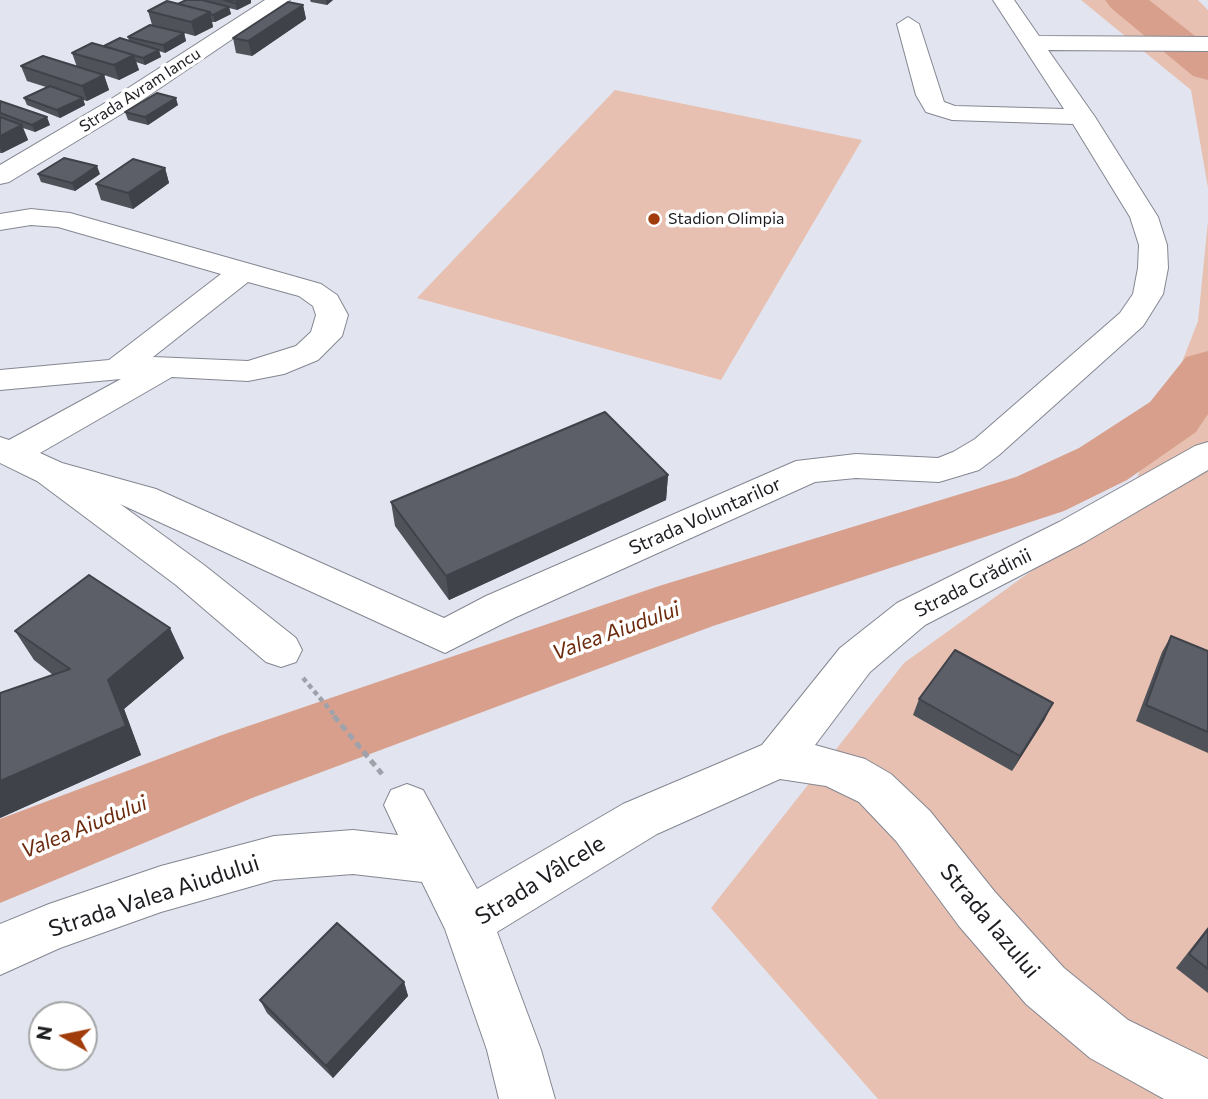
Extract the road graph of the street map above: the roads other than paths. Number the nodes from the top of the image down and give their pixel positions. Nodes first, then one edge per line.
1 (279, 0) edge
2 (1004, 0) edge
3 (908, 24) dead end
4 (1032, 43) junction
5 (1208, 44) edge
6 (1083, 117) junction
7 (0, 176) edge
8 (0, 222) edge
9 (243, 271) junction
10 (168, 367) junction
11 (118, 369) junction
12 (0, 380) edge
13 (6, 452) edge
14 (1208, 454) edge
15 (50, 472) junction
16 (281, 650) road end
17 (778, 760) junction
18 (407, 805) road end
19 (437, 862) junction
20 (468, 922) junction
21 (0, 950) edge
22 (1208, 1087) edge
23 (527, 1099) edge

1 - 7 street, Strada Avram Iancu
2 - 4 street, Strada Voluntarilor
3 - 6 street
4 - 5 street
4 - 6 street, Strada Voluntarilor
6 - 15 street, Strada Voluntarilor
8 - 9 street
9 - 10 street
9 - 11 street
10 - 11 street
10 - 13 street
11 - 12 street
13 - 15 street
14 - 17 street, Strada Grădinii
15 - 16 street
17 - 20 street, Strada Vâlcele
17 - 22 street, Strada Iazului
18 - 19 street
19 - 20 street
19 - 21 street, Strada Valea Aiudului
20 - 23 street, Strada Vâlcele

